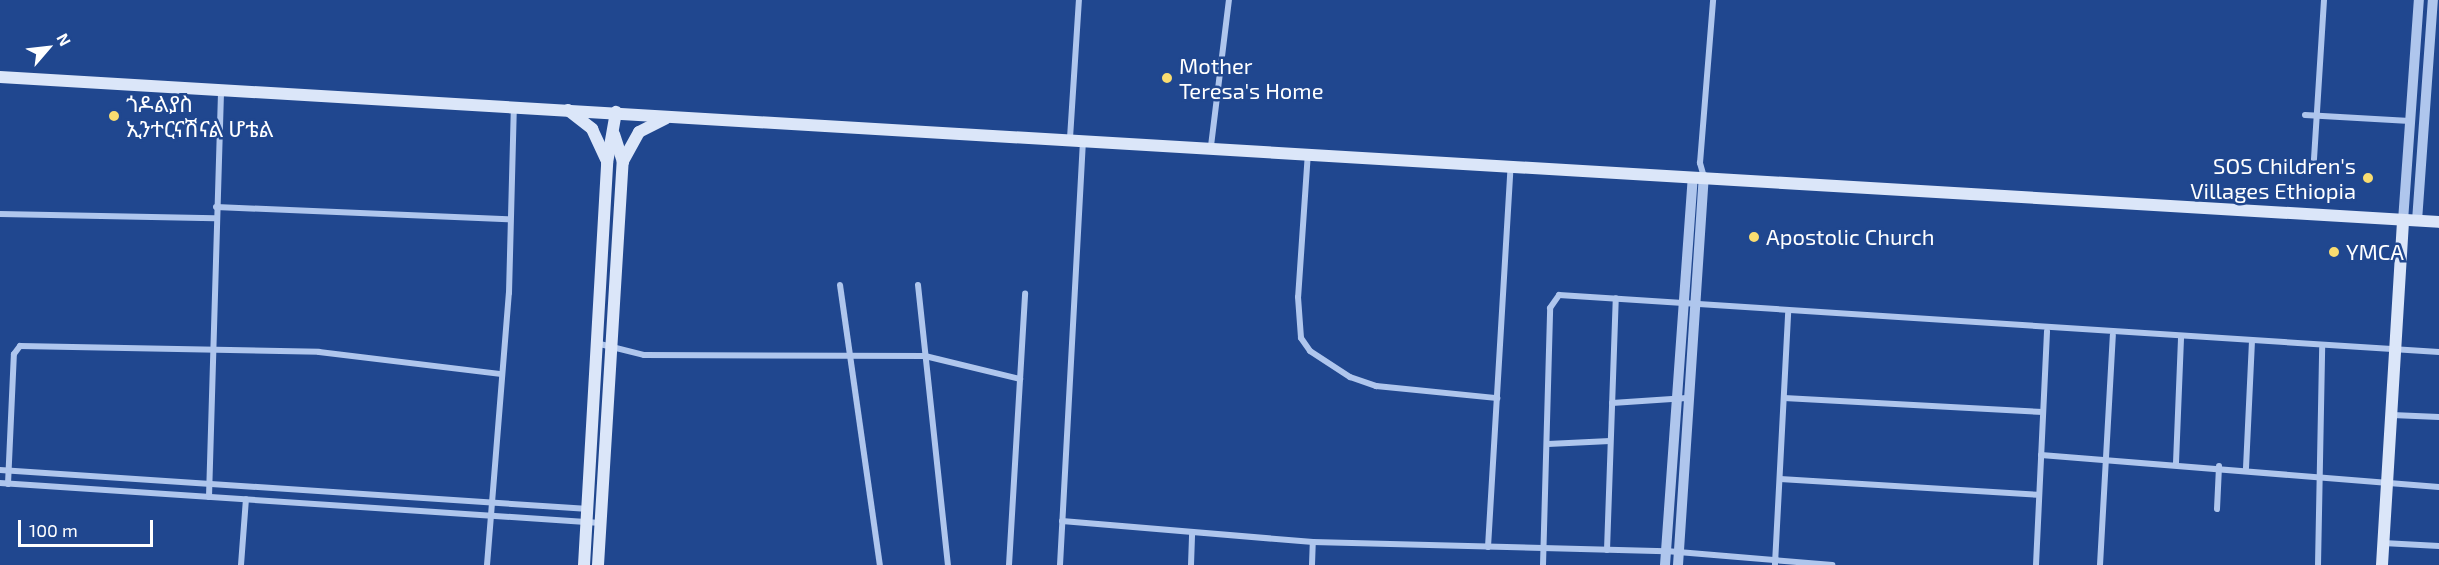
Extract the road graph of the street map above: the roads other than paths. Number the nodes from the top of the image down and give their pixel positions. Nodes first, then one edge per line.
1 (1079, 0) edge
2 (1229, 0) edge
3 (1713, 0) edge
4 (2324, 0) edge
5 (2419, 0) edge
6 (2433, 0) edge
7 (0, 77) edge
8 (221, 90) junction
9 (514, 105) junction
10 (568, 110) junction
11 (616, 112) junction
12 (670, 116) junction
13 (2305, 116) dead end
14 (2316, 116) junction
15 (2410, 121) junction
16 (614, 134) junction
17 (1076, 139) junction
18 (1211, 146) junction
19 (1308, 152) junction
20 (2314, 159) dead end
21 (623, 162) junction
22 (607, 163) junction
23 (1700, 164) junction
24 (1511, 165) junction
25 (1698, 177) junction
26 (604, 200) junction
27 (620, 201) junction
28 (216, 207) junction
29 (0, 214) edge
30 (216, 218) junction
31 (508, 219) junction
32 (2403, 221) junction
33 (2417, 221) junction
34 (2439, 222) edge
35 (2406, 236) junction
36 (840, 285) dead end
37 (918, 285) dead end
38 (1025, 293) dead end
39 (1616, 298) junction
40 (1689, 303) junction
41 (1788, 313) junction
42 (2047, 331) junction
43 (2113, 335) junction
44 (2181, 336) junction
45 (596, 343) junction
46 (2252, 343) junction
47 (611, 345) junction
48 (2322, 348) junction
49 (2393, 351) junction
50 (215, 352) junction
51 (2439, 352) edge
52 (851, 353) junction
53 (925, 356) junction
54 (502, 374) junction
55 (1020, 379) junction
56 (1676, 397) junction
57 (1497, 398) junction
58 (1687, 398) junction
59 (1784, 398) junction
60 (1612, 403) junction
61 (2043, 412) junction
62 (2390, 415) junction
63 (2439, 417) edge
64 (1610, 441) junction
65 (1548, 444) junction
66 (2041, 455) junction
67 (2107, 458) junction
68 (2176, 463) junction
69 (2218, 466) junction
70 (2246, 468) junction
71 (0, 470) edge
72 (9, 470) junction
73 (2316, 473) junction
74 (1780, 479) junction
75 (2386, 479) junction
76 (0, 483) edge
77 (8, 483) junction
78 (210, 484) junction
79 (2439, 487) edge
80 (2037, 495) junction
81 (209, 497) junction
82 (246, 499) junction
83 (492, 502) junction
84 (588, 508) junction
85 (2217, 509) dead end
86 (491, 515) junction
87 (602, 517) junction
88 (1062, 521) junction
89 (587, 522) junction
90 (1192, 533) junction
91 (1313, 542) junction
92 (2382, 543) junction
93 (2439, 546) edge
94 (1488, 547) junction
95 (1544, 549) junction
96 (1607, 550) junction
97 (1666, 551) junction
98 (1680, 552) junction
99 (1775, 563) edge
100 (241, 565) edge
101 (487, 565) edge
102 (584, 565) edge
103 (598, 565) edge
104 (880, 565) edge
105 (948, 565) edge
106 (1009, 565) edge
107 (1060, 565) edge
108 (1191, 565) edge
109 (1312, 565) edge
110 (1543, 565) edge
111 (1665, 565) edge
112 (1678, 565) edge
113 (1832, 565) edge
114 (2036, 565) edge
115 (2100, 565) edge
116 (2318, 565) edge
117 (2382, 565) edge

1 - 17 street
2 - 18 street
3 - 23 street
4 - 14 street
5 - 15 street
6 - 33 street
7 - 8 main road
8 - 9 main road
8 - 28 street
9 - 10 main road
9 - 31 street
10 - 11 main road
10 - 22 main road
11 - 12 main road
11 - 16 main road
12 - 17 main road
12 - 21 main road
13 - 14 street
14 - 15 street
14 - 20 street
15 - 32 street
16 - 21 main road
16 - 22 main road
17 - 18 main road
17 - 88 street
18 - 19 main road
19 - 24 main road
19 - 57 street
21 - 27 main road
22 - 26 main road
23 - 25 street
23 - 25 street
24 - 25 main road
24 - 57 street
25 - 32 main road
25 - 40 street
26 - 27 main road
26 - 45 main road
27 - 47 main road
28 - 30 street
28 - 31 street
29 - 30 street
30 - 50 street
31 - 54 street
32 - 33 main road
32 - 35 main road
33 - 34 main road
33 - 35 main road
35 - 49 main road
36 - 52 street
37 - 53 street
38 - 55 street
39 - 40 street
39 - 60 street
39 - 65 street
40 - 41 street
40 - 56 street
40 - 58 street
41 - 42 street
41 - 59 street
42 - 43 street
42 - 61 street
43 - 44 street
43 - 67 street
44 - 46 street
44 - 68 street
45 - 47 street
45 - 84 main road
46 - 48 street
46 - 70 street
47 - 52 street
47 - 87 main road
48 - 49 street
48 - 73 street
49 - 51 street
49 - 62 main road
50 - 54 street
50 - 72 street
50 - 78 street
52 - 53 street
52 - 104 street
53 - 55 street
53 - 105 street
54 - 83 street
55 - 106 street
56 - 58 street
56 - 60 street
56 - 97 street
57 - 94 street
58 - 98 street
59 - 61 street
59 - 74 street
60 - 64 street
61 - 66 street
62 - 63 street
62 - 75 main road
64 - 65 street
64 - 96 street
65 - 95 street
66 - 67 street
66 - 80 street
67 - 68 street
67 - 115 street
68 - 69 street
69 - 70 street
69 - 85 street
70 - 73 street
71 - 72 street
72 - 77 street
72 - 78 street
73 - 75 street
73 - 116 street
74 - 80 street
74 - 99 street
75 - 79 street
75 - 92 main road
76 - 77 street
77 - 81 street
78 - 81 street
78 - 83 street
80 - 114 street
81 - 82 street
82 - 86 street
82 - 100 street
83 - 84 street
83 - 86 street
84 - 87 street
84 - 89 main road
86 - 89 street
86 - 101 street
87 - 89 street
87 - 103 main road
88 - 90 street
88 - 107 street
89 - 102 main road
90 - 91 street
90 - 108 street
91 - 94 street
91 - 109 street
92 - 93 street
92 - 117 main road
94 - 95 street
95 - 96 street
95 - 110 street
96 - 97 street
97 - 98 street
97 - 111 street
98 - 99 street
98 - 112 street
99 - 113 street

